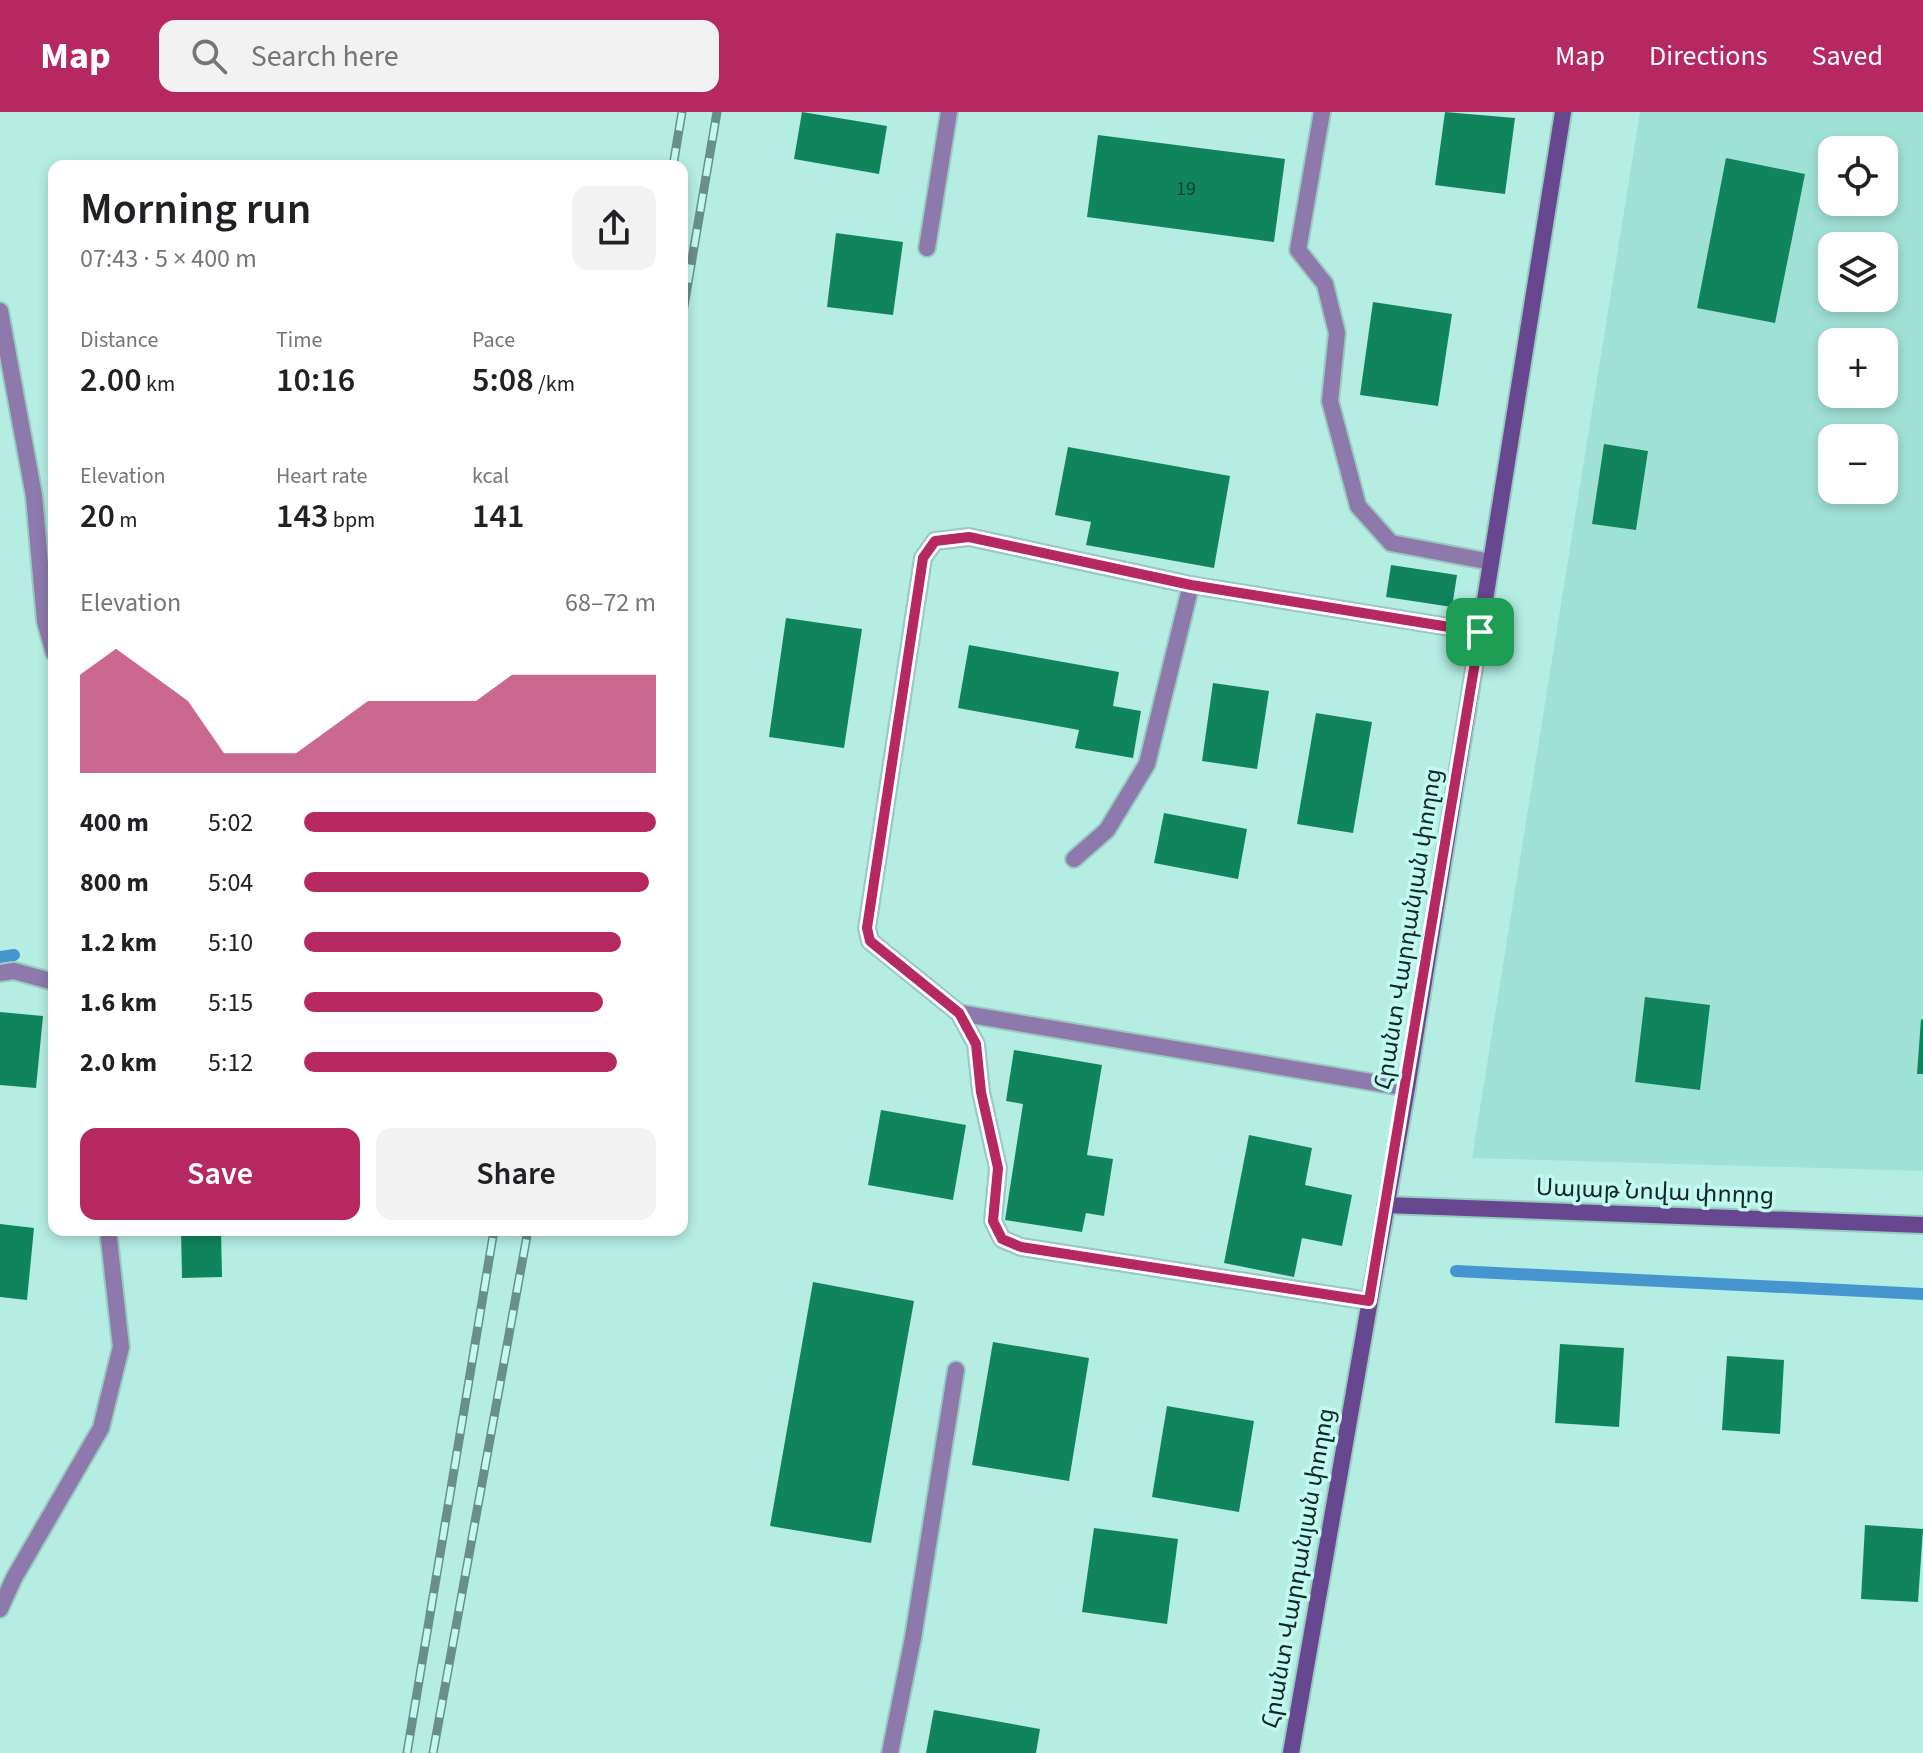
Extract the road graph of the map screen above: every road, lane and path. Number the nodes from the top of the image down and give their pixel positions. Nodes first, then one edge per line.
1 (949, 112) edge
2 (1322, 112) edge
3 (1563, 112) edge
4 (927, 248) dead end
5 (0, 311) edge
6 (1491, 562) junction
7 (1191, 585) junction
8 (48, 632) edge
9 (1480, 632) junction
10 (1074, 859) dead end
11 (0, 973) edge
12 (48, 980) edge
13 (959, 1013) junction
14 (1407, 1088) junction
15 (1386, 1205) junction
16 (1923, 1225) edge
17 (109, 1236) edge
18 (1369, 1301) junction
19 (956, 1370) dead end
20 (0, 1609) edge
21 (890, 1753) edge
22 (1291, 1753) edge

1 - 4 street
2 - 6 street
3 - 6 main road, Հրանտ Վարդանյան փողոց
5 - 8 street
6 - 9 main road, Հրանտ Վարդանյան փողոց
7 - 9 street
7 - 10 street
7 - 13 street
9 - 14 main road, Հրանտ Վարդանյան փողոց
11 - 12 street
13 - 14 street
13 - 18 street
14 - 15 main road, Հրանտ Վարդանյան փողոց
15 - 16 main road, Սայաթ Նովա փողոց
15 - 18 main road, Հրանտ Վարդանյան փողոց
17 - 20 street
18 - 22 main road, Հրանտ Վարդանյան փողոց
19 - 21 street

